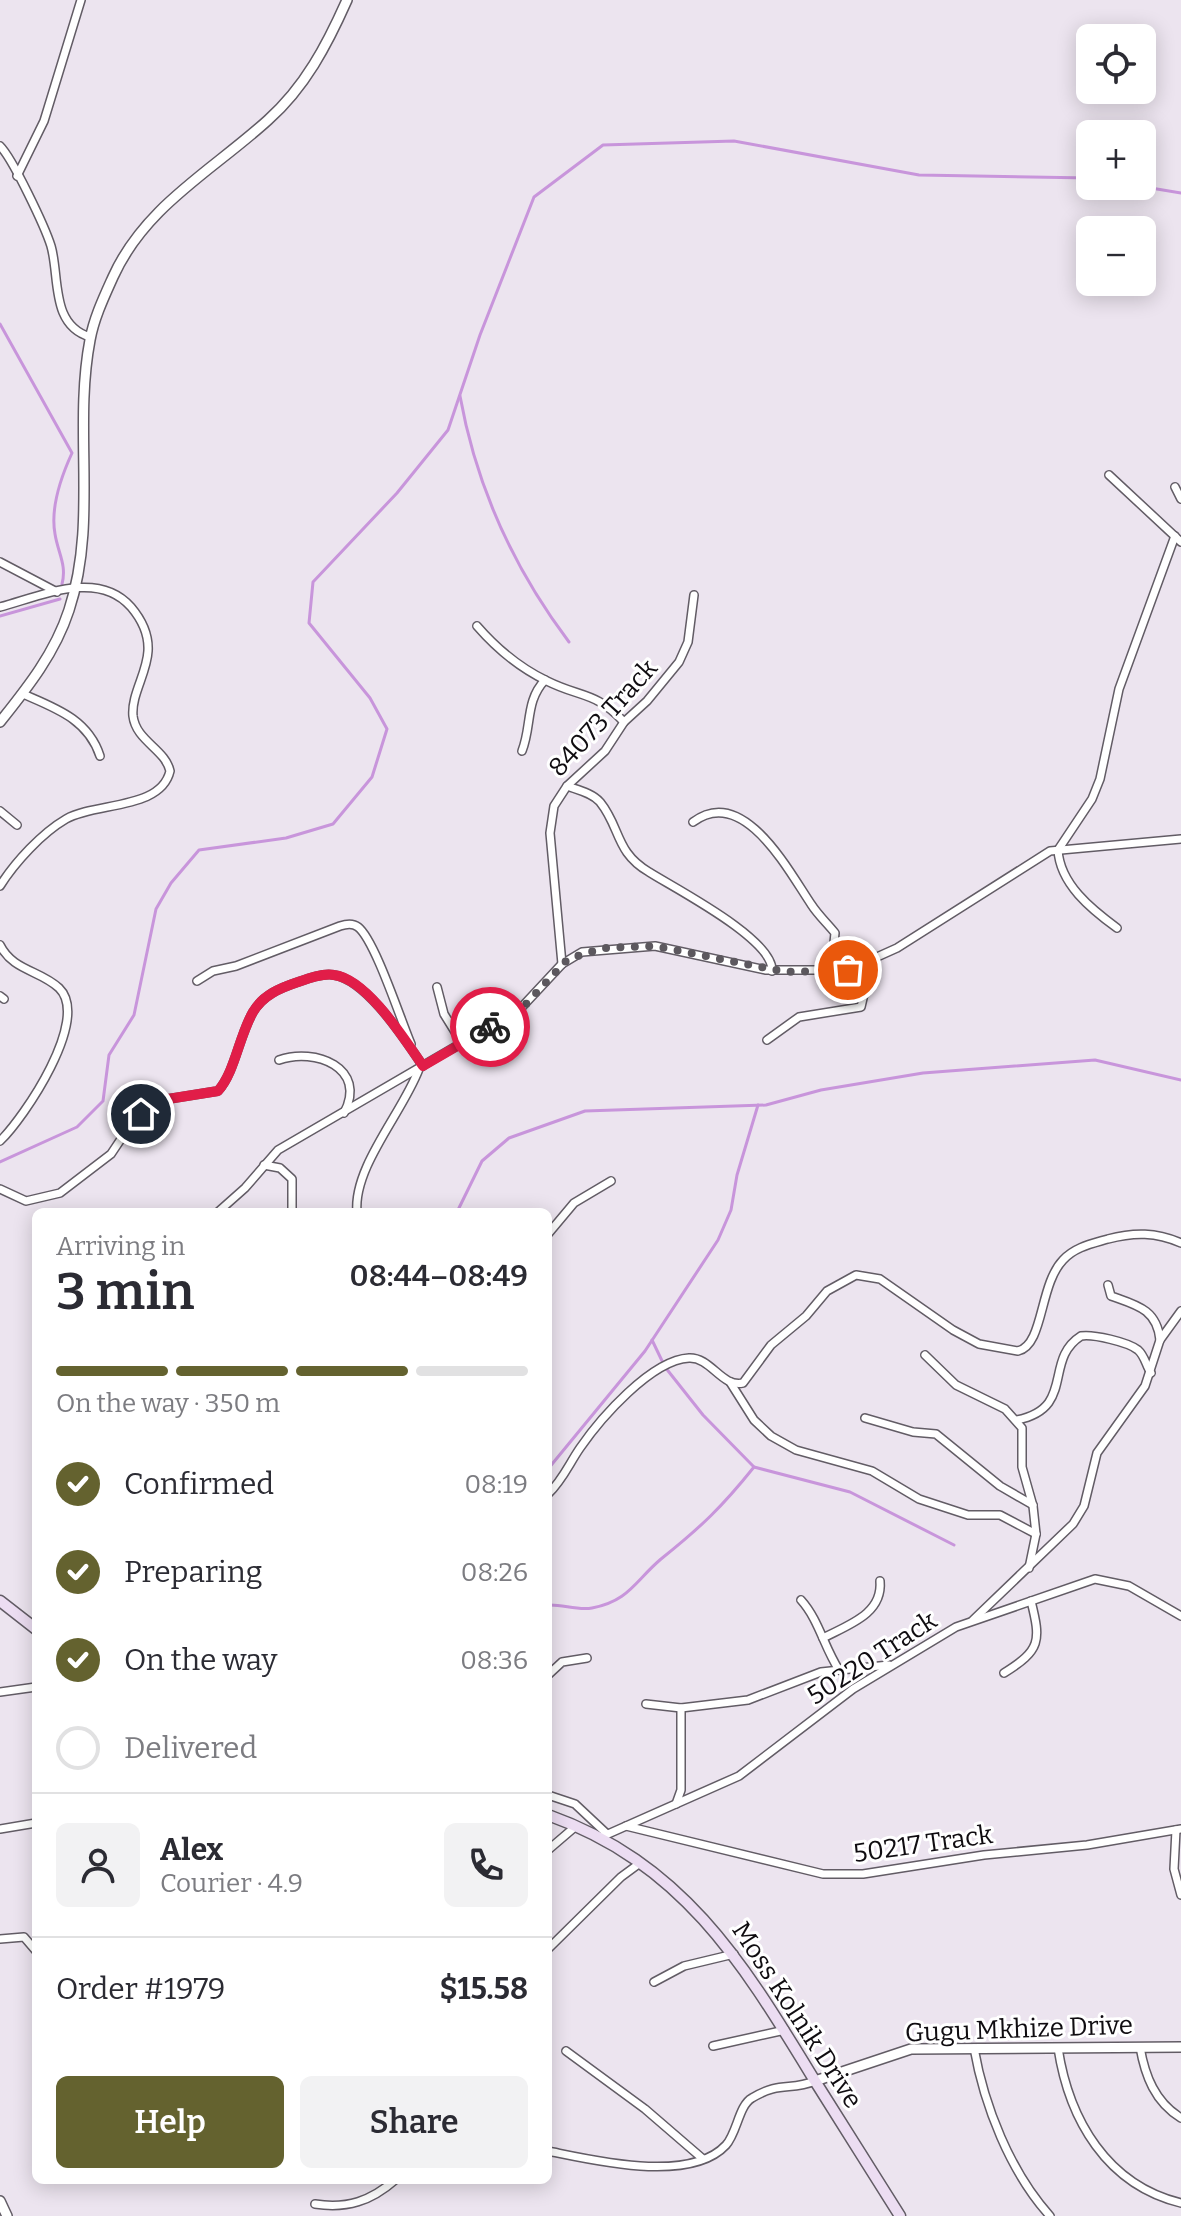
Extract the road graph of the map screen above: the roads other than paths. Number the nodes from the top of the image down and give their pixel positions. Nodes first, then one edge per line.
1 (81, 0) edge
2 (347, 0) edge
3 (0, 146) edge
4 (17, 176) junction
5 (90, 337) junction
6 (1109, 475) dead end
7 (1175, 487) dead end
8 (1181, 499) edge
9 (1178, 539) edge
10 (0, 562) edge
11 (75, 589) junction
12 (57, 592) junction
13 (694, 595) dead end
14 (0, 607) edge
15 (477, 626) dead end
16 (545, 680) junction
17 (23, 694) junction
18 (0, 722) edge
19 (624, 722) junction
20 (522, 751) dead end
21 (100, 756) dead end
22 (567, 786) junction
23 (0, 811) edge
24 (693, 822) dead end
25 (17, 825) dead end
26 (1181, 839) edge
27 (1058, 850) junction
28 (0, 886) edge
29 (1117, 928) dead end
30 (0, 945) edge
31 (562, 964) junction
32 (861, 967) junction
33 (772, 971) junction
34 (831, 971) junction
35 (197, 981) dead end
36 (437, 987) dead end
37 (767, 1040) dead end
38 (462, 1043) junction
39 (414, 1054) junction
40 (279, 1060) dead end
41 (421, 1067) junction
42 (343, 1114) junction
43 (0, 1141) edge
44 (264, 1165) junction
45 (611, 1181) dead end
46 (0, 1189) edge
47 (222, 1208) edge
48 (292, 1208) edge
49 (357, 1208) edge
50 (552, 1229) edge
51 (1181, 1243) edge
52 (1108, 1285) dead end
53 (1181, 1311) edge
54 (1160, 1340) junction
55 (925, 1355) dead end
56 (1151, 1373) junction
57 (730, 1382) junction
58 (865, 1418) dead end
59 (1017, 1420) junction
60 (552, 1488) edge
61 (1033, 1506) junction
62 (1036, 1534) junction
63 (1029, 1570) junction
64 (880, 1581) dead end
65 (801, 1600) dead end
66 (0, 1601) edge
67 (1031, 1601) junction
68 (1181, 1616) edge
69 (971, 1622) junction
70 (32, 1626) edge
71 (823, 1638) junction
72 (587, 1658) dead end
73 (889, 1665) junction
74 (839, 1670) junction
75 (552, 1671) edge
76 (1004, 1673) dead end
77 (32, 1688) edge
78 (0, 1692) edge
79 (646, 1704) dead end
80 (681, 1708) junction
81 (552, 1796) edge
82 (676, 1804) junction
83 (552, 1817) edge
84 (32, 1824) edge
85 (576, 1826) junction
86 (626, 1826) junction
87 (0, 1829) edge
88 (1179, 1829) edge
89 (603, 1836) junction
90 (552, 1846) edge
91 (640, 1863) junction
92 (1181, 1895) edge
93 (0, 1939) edge
94 (552, 1945) edge
95 (32, 1946) edge
96 (734, 1954) junction
97 (654, 1982) dead end
98 (785, 2030) junction
99 (713, 2046) dead end
100 (1140, 2047) junction
101 (1181, 2047) edge
102 (974, 2048) junction
103 (1058, 2048) junction
104 (566, 2051) dead end
105 (815, 2081) junction
106 (1181, 2118) edge
107 (552, 2152) edge
108 (703, 2159) junction
109 (389, 2184) edge
110 (0, 2201) edge
111 (1181, 2203) edge
112 (315, 2204) dead end
113 (7, 2216) edge
114 (900, 2216) edge
115 (1050, 2216) edge

1 - 4 street
2 - 5 street
3 - 4 street
4 - 5 street
5 - 11 street
6 - 9 street
7 - 8 street
9 - 27 street
10 - 12 street
11 - 12 street
11 - 17 street
11 - 28 street
12 - 14 street
13 - 19 street, 84073 Track
15 - 16 street
16 - 19 street
16 - 20 street
17 - 18 street
17 - 21 street
19 - 22 street, 84073 Track
22 - 31 street, 84073 Track
22 - 33 street
23 - 25 street
24 - 34 street
26 - 27 street
27 - 29 street
27 - 32 street
30 - 43 street
31 - 33 street
31 - 38 street
32 - 34 street
32 - 37 street
33 - 34 street
35 - 39 street
36 - 38 street
38 - 41 street
39 - 41 street
39 - 46 street
40 - 42 street
41 - 42 street
41 - 49 street
42 - 44 street
44 - 47 street
44 - 48 street
45 - 50 street
51 - 57 street
52 - 54 street
53 - 54 street
54 - 56 street
55 - 59 street
56 - 59 street
56 - 63 street
57 - 60 street
57 - 62 street
58 - 61 street
59 - 61 street
61 - 62 street
62 - 63 street
63 - 69 street
64 - 71 street
65 - 71 street
66 - 70 main road
67 - 68 street, 50220 Track
67 - 69 street, 50220 Track
67 - 76 street
69 - 73 street, 50220 Track
71 - 74 street
72 - 75 street
73 - 74 street
73 - 82 street, 50220 Track
74 - 80 street
77 - 78 street
79 - 80 street
80 - 82 street
81 - 89 street
82 - 86 street, 50220 Track
83 - 85 main road, Moss Kolnik Drive
84 - 87 street
85 - 89 main road, Moss Kolnik Drive
85 - 90 street
86 - 88 street, 50217 Track
86 - 89 street, 50220 Track
88 - 92 street
89 - 91 main road, Moss Kolnik Drive
91 - 94 street
91 - 96 main road, Moss Kolnik Drive
93 - 95 street
96 - 97 street
96 - 98 main road, Moss Kolnik Drive
98 - 99 street
98 - 105 main road, Moss Kolnik Drive
100 - 101 street, Gugu Mkhize Drive
100 - 103 street, Gugu Mkhize Drive
100 - 106 street
102 - 103 street, Gugu Mkhize Drive
102 - 105 street, Gugu Mkhize Drive
102 - 115 street
103 - 111 street
104 - 108 street
105 - 108 street
105 - 114 main road, Moss Kolnik Drive
107 - 108 street
109 - 112 street
110 - 113 street

